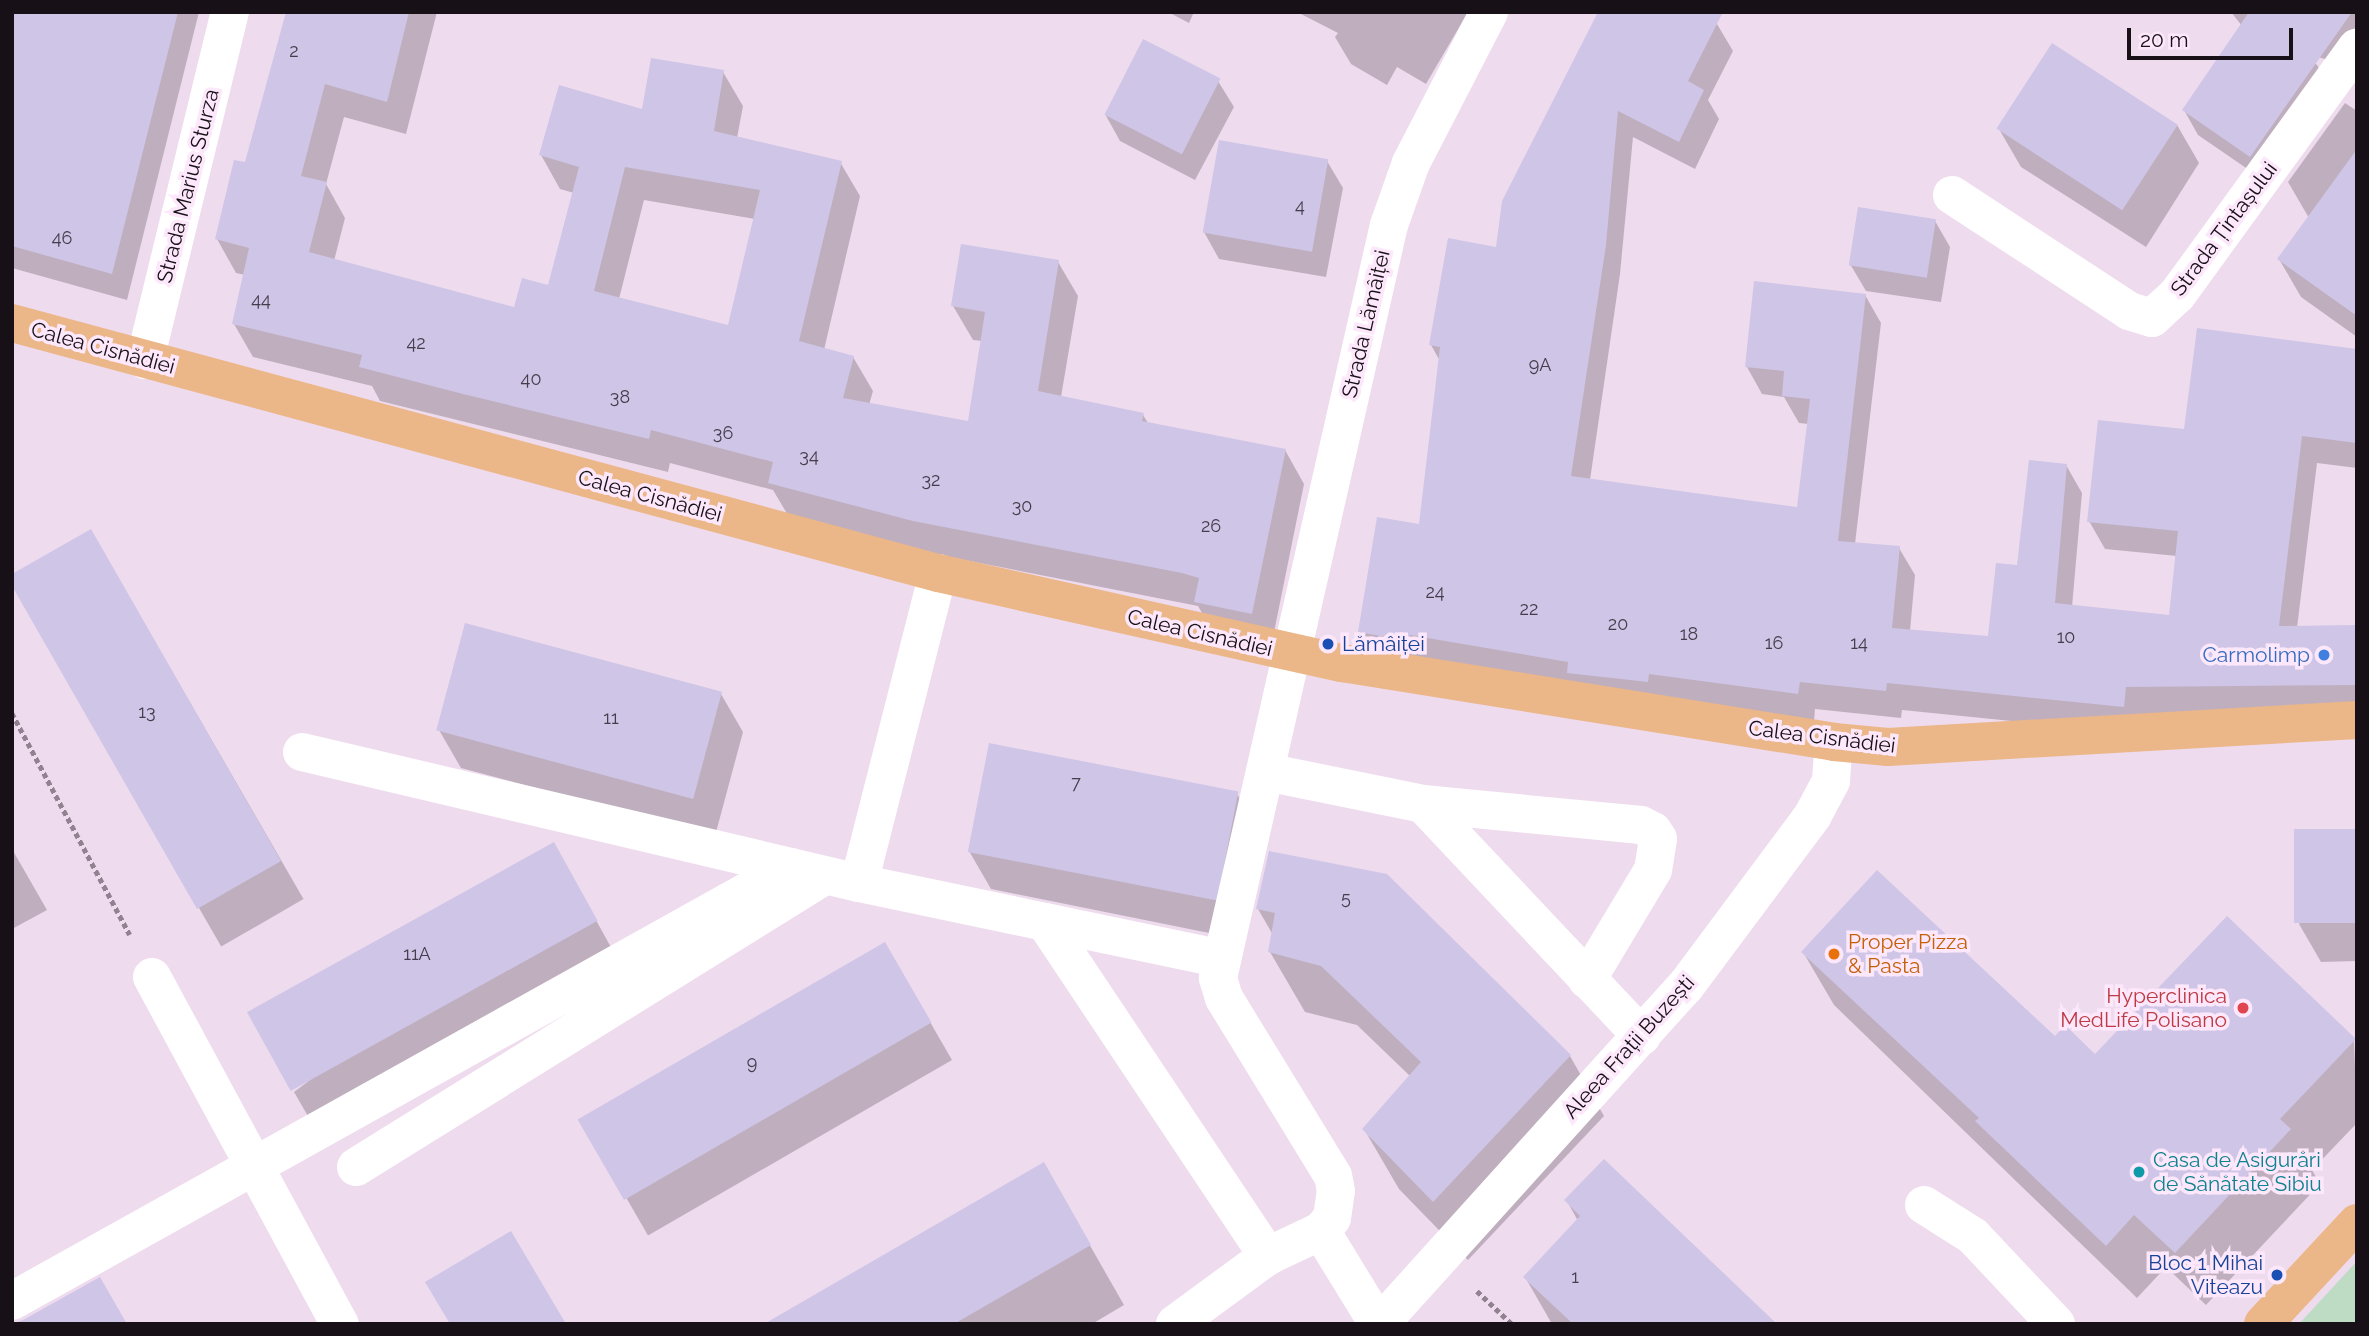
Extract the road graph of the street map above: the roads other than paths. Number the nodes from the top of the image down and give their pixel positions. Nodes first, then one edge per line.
1 (230, 12) edge
2 (1489, 12) edge
3 (2357, 47) edge
4 (1952, 195) dead end
5 (12, 323) edge
6 (145, 360) junction
7 (938, 573) junction
8 (1292, 654) junction
9 (2357, 720) edge
10 (1834, 742) junction
11 (302, 752) dead end
12 (1266, 772) junction
13 (1423, 804) junction
14 (825, 875) junction
15 (1045, 922) junction
16 (1222, 959) junction
17 (152, 976) road end
18 (1587, 980) junction
19 (1642, 1035) junction
20 (356, 1167) dead end
21 (255, 1169) junction
22 (1924, 1205) dead end
23 (2357, 1223) edge
24 (1321, 1231) junction
25 (1268, 1256) junction
26 (12, 1301) edge
27 (2264, 1323) edge
28 (340, 1324) edge
29 (1175, 1324) edge
30 (1379, 1324) edge
31 (2056, 1324) edge

1 - 6 street, Strada Marius Sturza
2 - 8 street, Strada Lămâiței
3 - 4 street, Strada Țintașului
5 - 6 main road, Calea Cisnădiei
6 - 7 main road, Calea Cisnădiei
7 - 8 main road, Calea Cisnădiei
7 - 14 street
8 - 10 main road, Calea Cisnădiei
8 - 12 street, Calea Cisnădiei
9 - 10 main road, Calea Cisnădiei
10 - 19 street, Aleea Frații Buzești
11 - 14 street
12 - 13 street
12 - 16 street, Calea Cisnădiei
13 - 18 street
13 - 18 street
14 - 15 street
14 - 20 street
14 - 21 street
15 - 16 street
15 - 25 street
16 - 24 street, Calea Cisnădiei
17 - 21 street
18 - 19 street
19 - 30 street, Aleea Frații Buzești
21 - 26 street
21 - 28 street
22 - 31 street
23 - 27 main road
24 - 25 street
24 - 30 street
25 - 29 street

